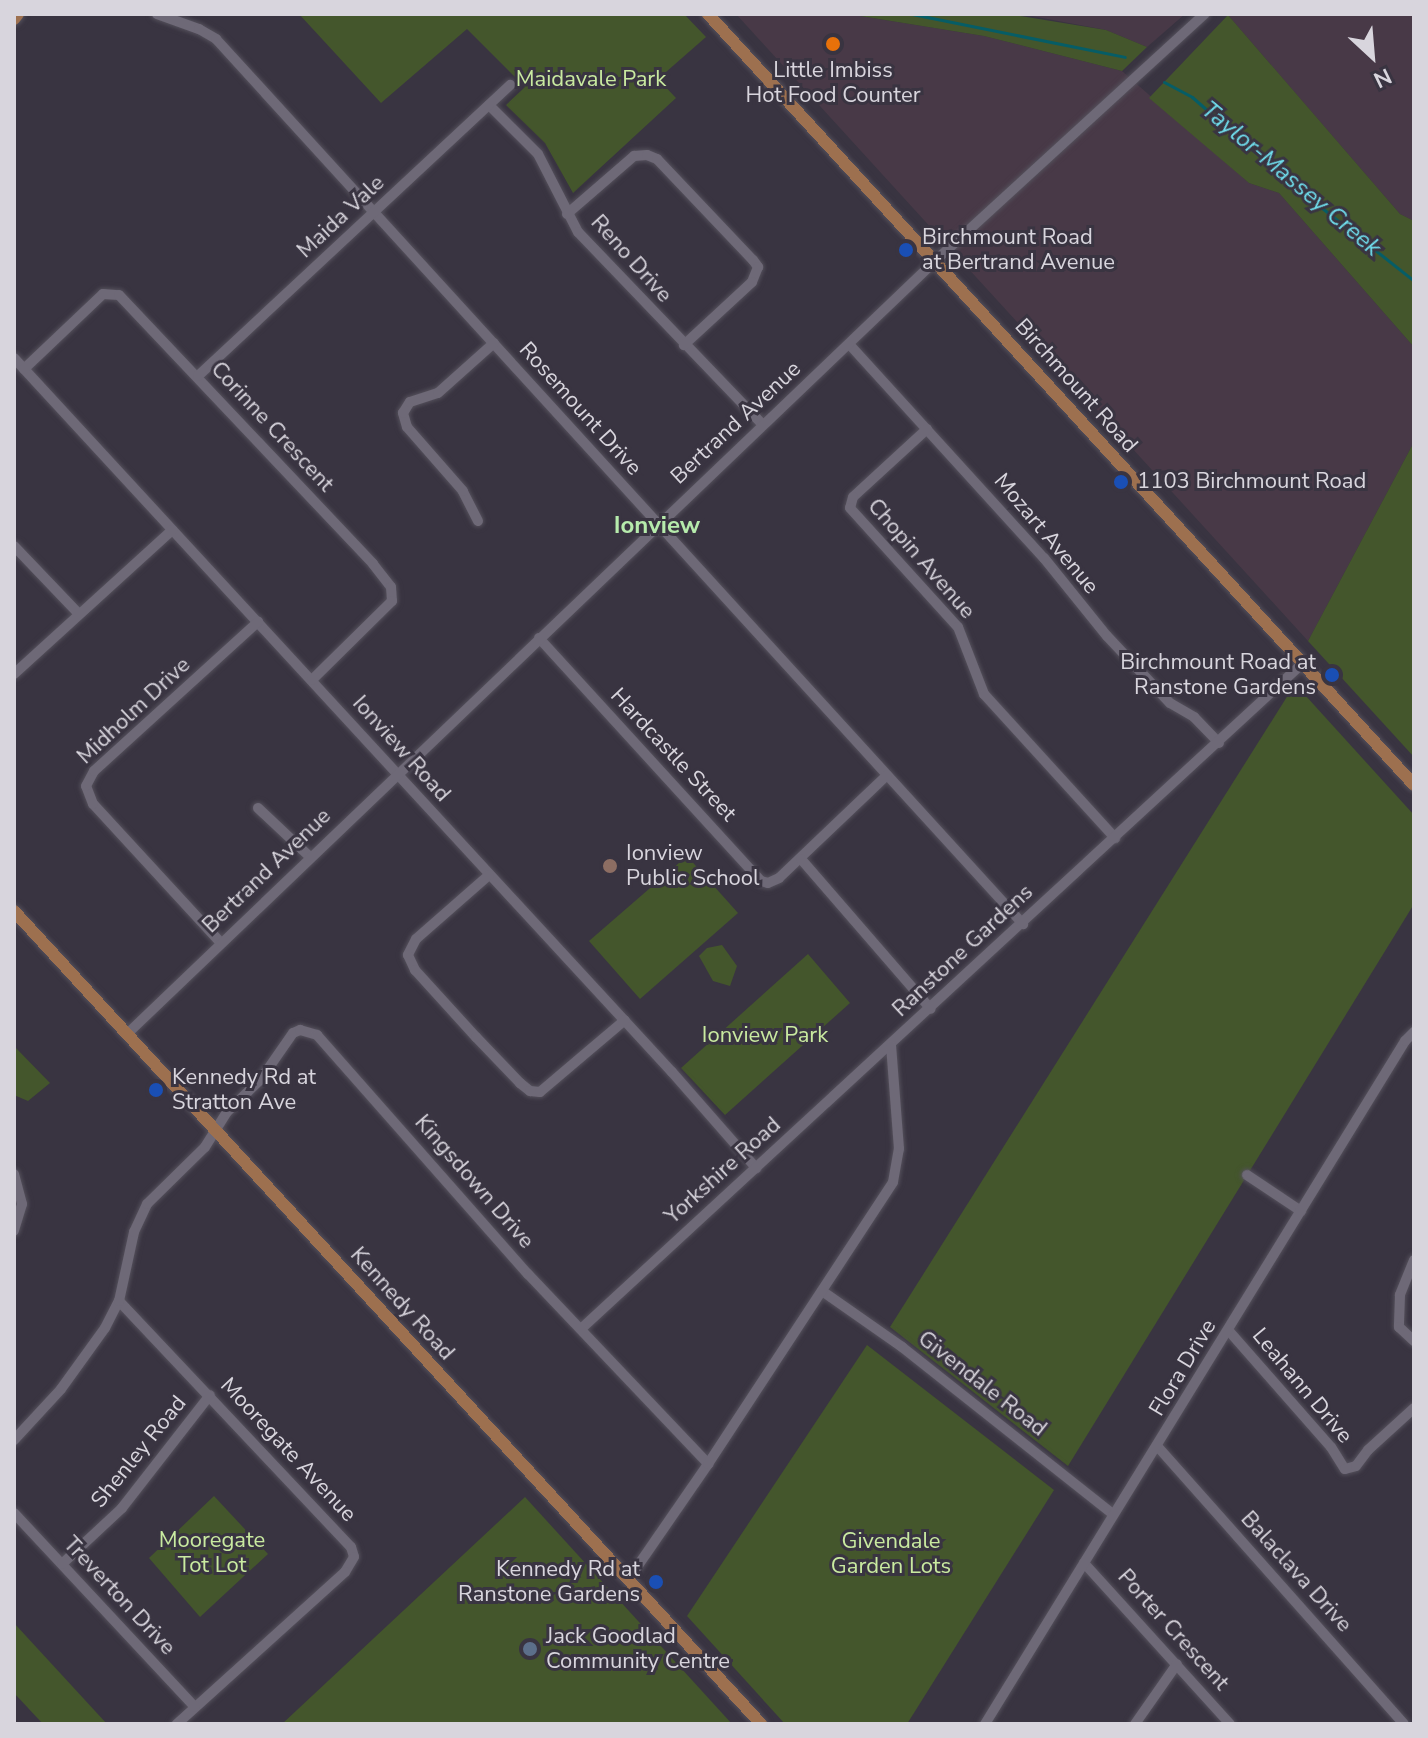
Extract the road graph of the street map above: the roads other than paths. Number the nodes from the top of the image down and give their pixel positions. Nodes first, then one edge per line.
1 (18, 14) edge
2 (157, 14) edge
3 (708, 14) edge
4 (1205, 14) edge
5 (14, 19) edge
6 (510, 85) dead end
7 (489, 105) junction
8 (375, 213) junction
9 (567, 214) junction
10 (935, 261) junction
11 (494, 343) junction
12 (849, 344) junction
13 (684, 345) junction
14 (14, 358) edge
15 (24, 369) junction
16 (198, 376) junction
17 (763, 425) junction
18 (927, 429) junction
19 (478, 521) dead end
20 (658, 525) junction
21 (172, 530) junction
22 (14, 546) edge
23 (79, 614) junction
24 (258, 622) junction
25 (539, 638) junction
26 (1303, 663) junction
27 (14, 674) edge
28 (312, 680) junction
29 (1219, 743) junction
30 (398, 775) junction
31 (887, 775) junction
32 (1414, 785) edge
33 (258, 808) dead end
34 (1115, 838) junction
35 (310, 857) junction
36 (801, 859) junction
37 (489, 875) junction
38 (14, 911) edge
39 (1023, 924) junction
40 (221, 943) junction
41 (931, 1009) junction
42 (625, 1020) junction
43 (1414, 1032) edge
44 (127, 1034) junction
45 (891, 1045) junction
46 (216, 1131) junction
47 (756, 1168) junction
48 (14, 1174) edge
49 (1247, 1175) dead end
50 (1301, 1211) junction
51 (14, 1231) edge
52 (1414, 1260) edge
53 (822, 1291) junction
54 (119, 1301) junction
55 (582, 1328) junction
56 (1229, 1331) junction
57 (1414, 1341) edge
58 (210, 1395) junction
59 (1414, 1408) edge
60 (14, 1440) edge
61 (1158, 1447) junction
62 (708, 1464) junction
63 (14, 1513) edge
64 (1113, 1514) junction
65 (1084, 1563) junction
66 (62, 1564) junction
67 (628, 1580) junction
68 (1177, 1664) junction
69 (195, 1707) junction
70 (177, 1724) edge
71 (761, 1724) edge
72 (985, 1724) edge
73 (1135, 1724) edge
74 (1230, 1724) edge
75 (1404, 1724) edge

1 - 5 main road
2 - 8 street, Rosemount Drive
3 - 10 main road, Birchmount Road
4 - 10 street, Bertrand Avenue
6 - 7 street, Maida Vale
7 - 8 street, Maida Vale
7 - 9 street, Reno Drive
8 - 11 street, Rosemount Drive
8 - 16 street, Maida Vale
9 - 13 street, Reno Drive
9 - 13 street
10 - 12 street, Bertrand Avenue
10 - 26 main road, Birchmount Road
11 - 19 street
11 - 20 street, Rosemount Drive
12 - 17 street, Bertrand Avenue
12 - 18 street, Mozart Avenue
13 - 17 street, Reno Drive
14 - 15 street, Ionview Road
15 - 16 street, Corinne Crescent
15 - 21 street, Ionview Road
16 - 28 street, Corinne Crescent
17 - 20 street, Bertrand Avenue
18 - 29 street, Mozart Avenue
18 - 34 street, Chopin Avenue
20 - 25 street, Bertrand Avenue
20 - 31 street, Rosemount Drive
21 - 23 street
21 - 24 street, Ionview Road
22 - 23 street
23 - 27 street
24 - 28 street, Ionview Road
24 - 40 street, Midholm Drive
25 - 30 street, Bertrand Avenue
25 - 36 street, Hardcastle Street
26 - 29 street, Ranstone Gardens
26 - 32 main road, Birchmount Road
28 - 30 street, Ionview Road
29 - 34 street, Ranstone Gardens
30 - 35 street, Bertrand Avenue
30 - 37 street, Ionview Road
31 - 36 street, Hardcastle Street
31 - 39 street, Rosemount Drive
33 - 35 street
34 - 39 street, Ranstone Gardens
35 - 40 street, Bertrand Avenue
36 - 41 street
37 - 42 street, Ionview Road
37 - 42 street
38 - 44 main road, Kennedy Road
39 - 41 street, Ranstone Gardens
40 - 44 street, Bertrand Avenue
41 - 45 street, Ranstone Gardens
42 - 47 street, Ionview Road
43 - 50 street, Flora Drive
44 - 46 main road, Kennedy Road
45 - 47 street, Yorkshire Road
45 - 53 street, Ranstone Gardens
46 - 54 street
46 - 55 street, Kingsdown Drive
46 - 67 main road, Kennedy Road
47 - 55 street, Yorkshire Road
48 - 51 street
49 - 50 street
50 - 56 street, Flora Drive
52 - 57 street
53 - 62 street, Ranstone Gardens
53 - 64 street, Givendale Road
54 - 58 street, Mooregate Avenue
54 - 60 street
55 - 62 street, Kingsdown Drive
56 - 59 street, Leahann Drive
56 - 61 street, Flora Drive
58 - 66 street, Shenley Road
58 - 69 street, Mooregate Avenue
61 - 64 street, Flora Drive
61 - 75 street, Balaclava Drive
62 - 67 street, Ranstone Gardens
63 - 66 street, Treverton Drive
64 - 65 street, Flora Drive
65 - 68 street, Porter Crescent
65 - 72 street, Flora Drive
66 - 69 street, Treverton Drive
67 - 71 main road, Kennedy Road
68 - 73 street
68 - 74 street, Porter Crescent
69 - 70 street, Mooregate Avenue

